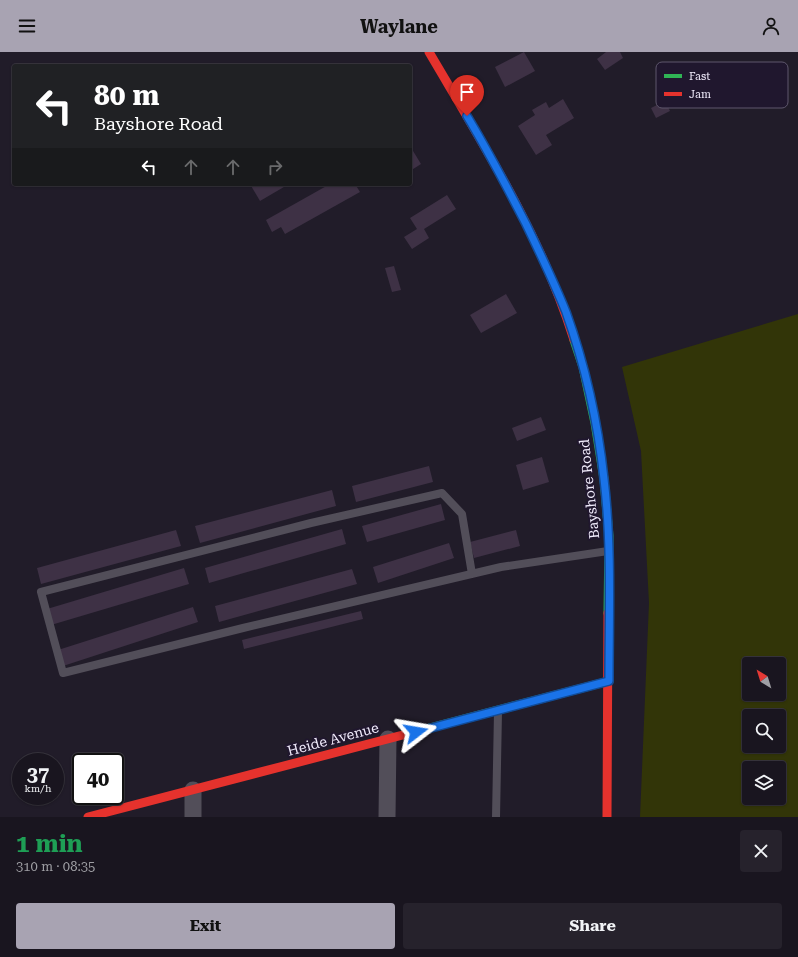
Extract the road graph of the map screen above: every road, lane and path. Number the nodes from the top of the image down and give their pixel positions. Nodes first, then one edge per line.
1 (429, 52) edge
2 (609, 551) junction
3 (472, 574) junction
4 (609, 681) junction
5 (498, 710) junction
6 (388, 739) junction
7 (193, 790) junction
8 (88, 817) edge
9 (193, 817) edge
10 (387, 817) edge
11 (496, 817) edge
12 (607, 817) edge

1 - 2 main road, Bayshore Road
2 - 3 lane
2 - 4 main road, Bayshore Road
3 - 3 lane
4 - 5 main road, Heide Avenue
4 - 12 main road, Bayshore Road
5 - 6 main road, Heide Avenue
5 - 11 lane
6 - 7 main road, Heide Avenue
6 - 10 street
7 - 8 main road, Heide Avenue
7 - 9 street

